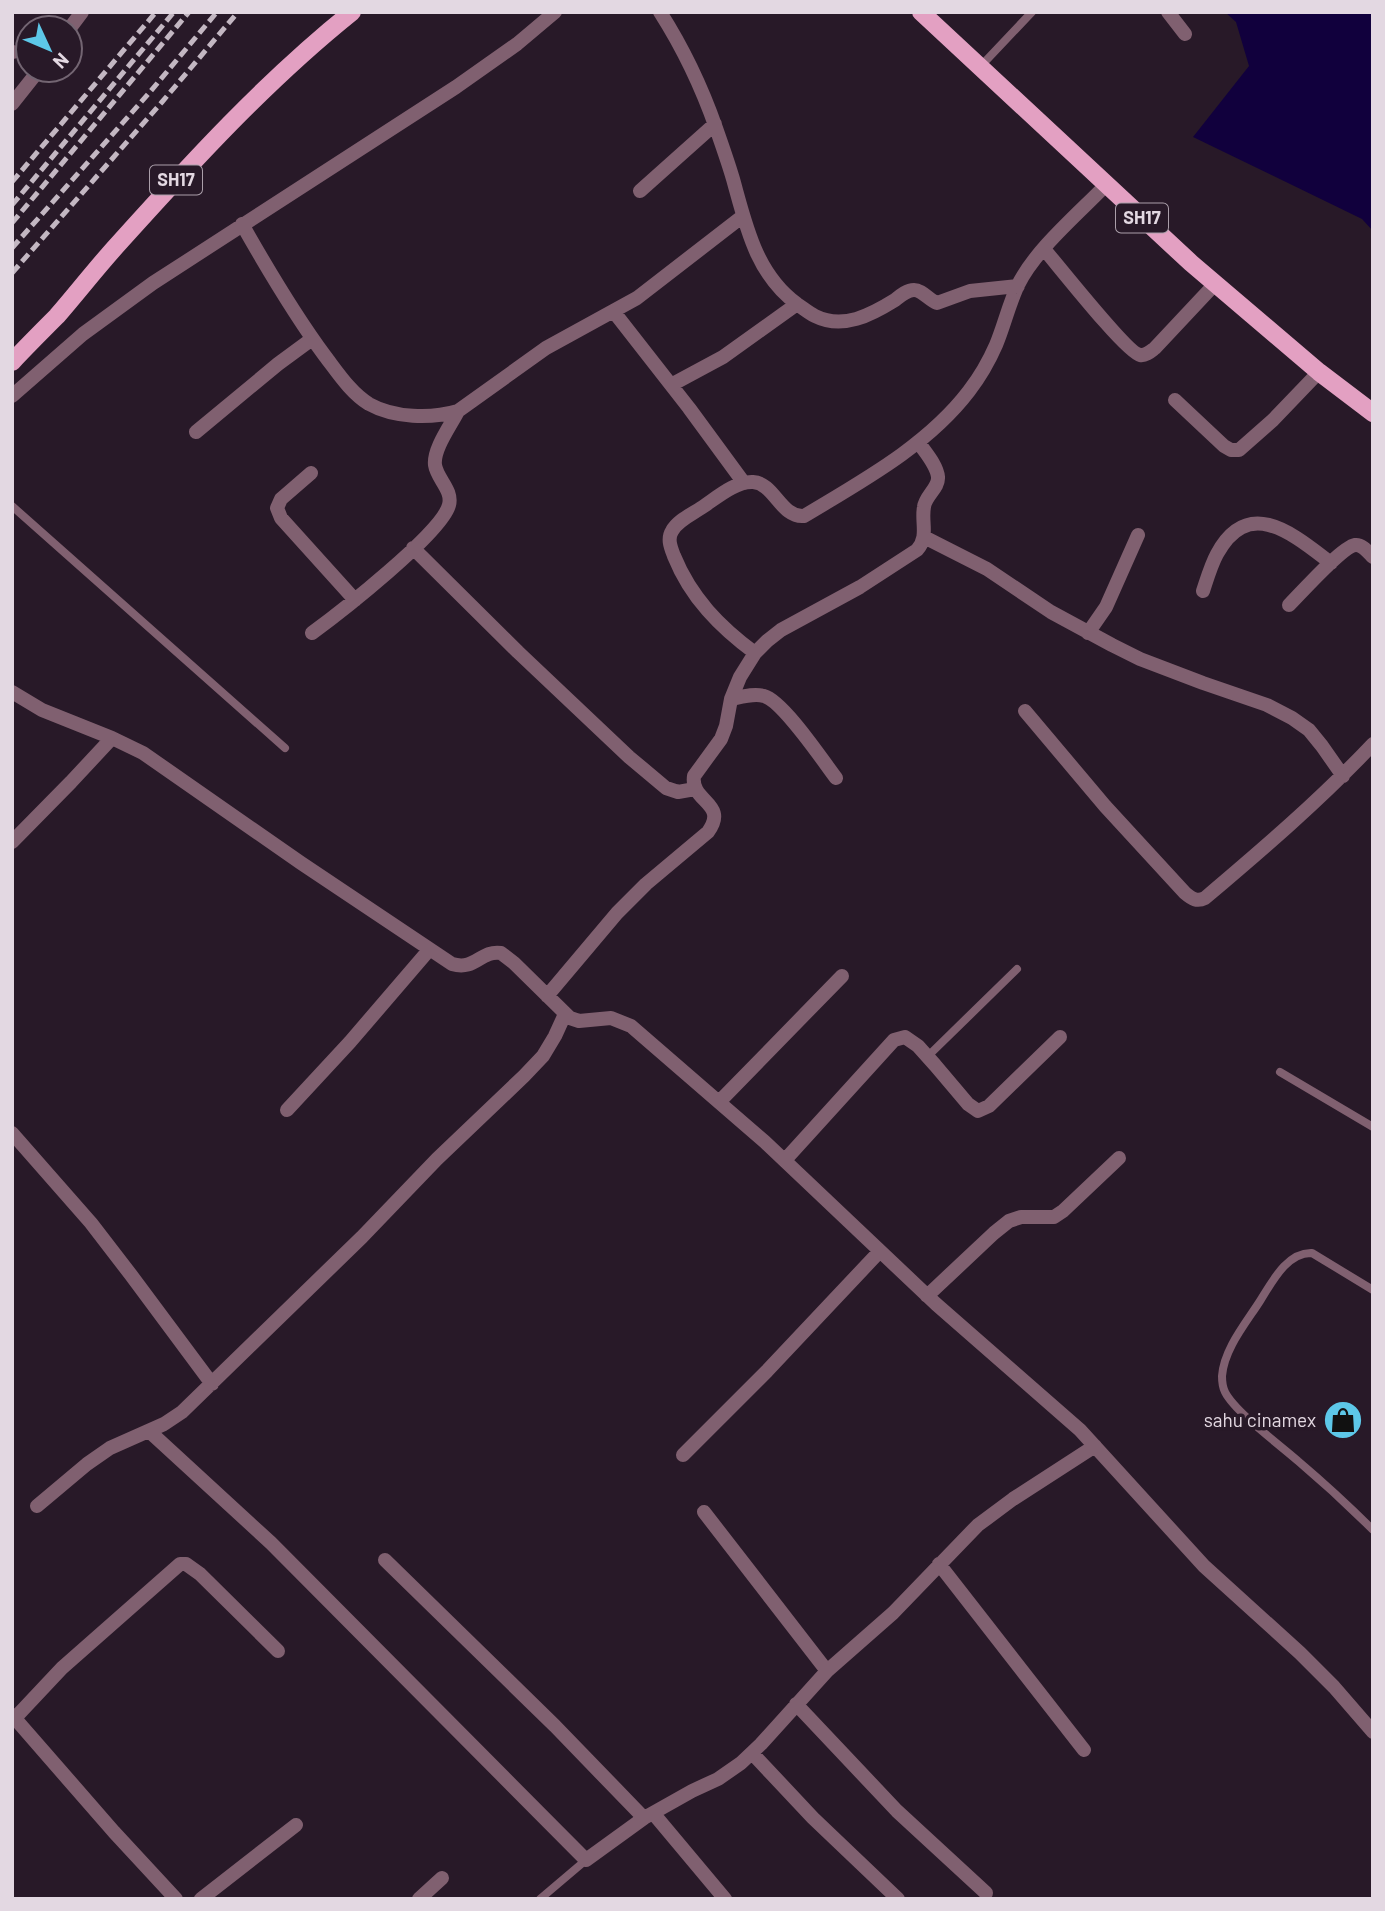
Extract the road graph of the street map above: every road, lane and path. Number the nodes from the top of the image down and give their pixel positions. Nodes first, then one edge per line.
1 (352, 12) edge
2 (555, 12) edge
3 (660, 12) edge
4 (921, 12) edge
5 (1032, 12) edge
6 (1168, 12) edge
7 (1185, 34) dead end
8 (978, 68) junction
9 (28, 84) edge
10 (12, 104) edge
11 (715, 124) junction
12 (1105, 185) junction
13 (640, 191) dead end
14 (743, 216) junction
15 (242, 224) junction
16 (1044, 249) junction
17 (1215, 284) junction
18 (1018, 286) junction
19 (797, 304) junction
20 (614, 312) junction
21 (312, 339) junction
22 (12, 362) edge
23 (1319, 372) junction
24 (671, 385) junction
25 (12, 396) edge
26 (1175, 400) dead end
27 (458, 411) junction
28 (1373, 413) edge
29 (197, 432) dead end
30 (919, 443) junction
31 (311, 473) dead end
32 (744, 483) junction
33 (12, 506) edge
34 (1138, 535) dead end
35 (924, 537) junction
36 (413, 548) junction
37 (1373, 557) edge
38 (1331, 563) junction
39 (1203, 590) dead end
40 (355, 600) junction
41 (1289, 605) dead end
42 (312, 633) dead end
43 (1088, 633) junction
44 (755, 653) junction
45 (12, 692) edge
46 (731, 699) junction
47 (1024, 710) dead end
48 (111, 738) junction
49 (1373, 744) edge
50 (285, 748) dead end
51 (1343, 776) junction
52 (836, 778) dead end
53 (695, 789) junction
54 (12, 842) edge
55 (429, 950) junction
56 (1017, 969) dead end
57 (842, 976) dead end
58 (547, 996) junction
59 (565, 1014) junction
60 (1060, 1037) dead end
61 (928, 1057) junction
62 (1280, 1072) dead end
63 (720, 1101) junction
64 (287, 1110) dead end
65 (1373, 1127) edge
66 (13, 1136) edge
67 (1119, 1158) dead end
68 (785, 1160) junction
69 (880, 1251) junction
70 (1373, 1290) edge
71 (927, 1296) junction
72 (212, 1384) junction
73 (149, 1431) junction
74 (1095, 1446) junction
75 (683, 1455) dead end
76 (37, 1506) dead end
77 (704, 1512) dead end
78 (1373, 1530) edge
79 (385, 1560) dead end
80 (939, 1564) junction
81 (278, 1651) dead end
82 (827, 1671) junction
83 (796, 1704) junction
84 (13, 1716) edge
85 (1373, 1732) edge
86 (1084, 1750) dead end
87 (752, 1753) junction
88 (648, 1815) junction
89 (296, 1825) dead end
90 (586, 1860) junction
91 (442, 1878) dead end
92 (986, 1893) dead end
93 (176, 1899) edge
94 (201, 1899) edge
95 (419, 1899) edge
96 (540, 1899) edge
97 (726, 1899) edge
98 (898, 1899) edge

1 - 22 main road, SH17
2 - 15 street
3 - 11 street
4 - 8 main road, SH17
5 - 8 lane
6 - 7 street
8 - 12 main road, SH17
9 - 10 street
11 - 13 street
11 - 14 street
12 - 16 street
12 - 17 main road, SH17
14 - 19 street
14 - 20 street
15 - 21 street
15 - 25 street
16 - 17 street
16 - 18 street
17 - 23 main road, SH17
18 - 19 street
18 - 30 street
19 - 24 street
20 - 24 street
20 - 27 street
21 - 27 street
21 - 29 street
23 - 26 street
23 - 28 main road, SH17
24 - 32 street
27 - 36 street
30 - 32 street
30 - 35 street
31 - 40 street
32 - 44 street
33 - 50 lane
34 - 43 street
35 - 43 street
35 - 44 street
36 - 40 street
36 - 53 street
37 - 38 street
38 - 39 street
38 - 41 street
40 - 42 street
43 - 51 street
44 - 46 street
45 - 48 street
46 - 52 street
46 - 53 street
47 - 51 street
48 - 54 street
48 - 55 street
49 - 51 street
53 - 58 street
55 - 58 street
55 - 64 street
56 - 61 lane
57 - 63 street
58 - 59 street
59 - 63 street
59 - 72 street
60 - 61 street
61 - 68 street
62 - 65 lane
63 - 68 street
66 - 72 street
67 - 71 street
68 - 69 street
69 - 71 street
69 - 75 street
70 - 78 lane
71 - 74 street
72 - 73 street
73 - 76 street
73 - 90 street
74 - 80 street
74 - 85 street
77 - 82 street
79 - 88 street
80 - 82 street
80 - 86 street
81 - 84 street
82 - 83 street
83 - 87 street
83 - 92 street
84 - 93 street
87 - 88 street
87 - 98 street
88 - 90 street
88 - 97 street
89 - 94 street
90 - 96 lane
91 - 95 street

